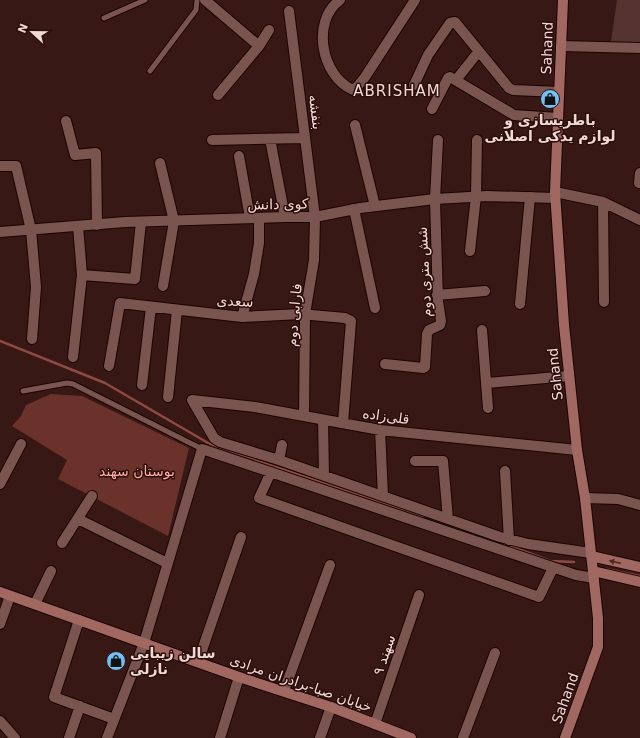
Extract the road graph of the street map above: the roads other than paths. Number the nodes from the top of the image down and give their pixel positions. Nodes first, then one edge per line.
1 (145, 0) edge
2 (197, 0) edge
3 (205, 0) edge
4 (340, 0) edge
5 (416, 0) edge
6 (563, 0) edge
7 (289, 11) dead end
8 (104, 18) dead end
9 (269, 30) dead end
10 (259, 46) junction
11 (561, 46) junction
12 (640, 48) edge
13 (479, 51) junction
14 (150, 71) dead end
15 (456, 80) junction
16 (414, 85) dead end
17 (559, 92) junction
18 (218, 95) dead end
19 (432, 109) dead end
20 (558, 118) junction
21 (66, 121) dead end
22 (355, 125) dead end
23 (305, 138) junction
24 (270, 139) junction
25 (212, 140) dead end
26 (438, 140) dead end
27 (477, 140) dead end
28 (239, 156) dead end
29 (160, 163) dead end
30 (0, 166) edge
31 (640, 173) edge
32 (639, 183) dead end
33 (555, 195) junction
34 (476, 196) junction
35 (530, 197) junction
36 (435, 199) junction
37 (603, 202) junction
38 (375, 206) junction
39 (354, 209) junction
40 (285, 217) junction
41 (315, 217) junction
42 (255, 218) junction
43 (640, 220) edge
44 (174, 221) junction
45 (141, 222) junction
46 (97, 225) junction
47 (78, 226) junction
48 (31, 230) junction
49 (0, 232) edge
50 (470, 251) dead end
51 (82, 275) junction
52 (164, 286) dead end
53 (485, 291) dead end
54 (437, 295) junction
55 (604, 302) dead end
56 (520, 304) dead end
57 (151, 307) junction
58 (374, 308) dead end
59 (177, 310) junction
60 (305, 314) junction
61 (242, 317) junction
62 (482, 330) dead end
63 (32, 339) dead end
64 (73, 357) dead end
65 (385, 364) dead end
66 (109, 366) dead end
67 (569, 376) junction
68 (487, 383) junction
69 (142, 385) dead end
70 (23, 391) dead end
71 (168, 397) dead end
72 (488, 408) dead end
73 (304, 416) junction
74 (323, 420) junction
75 (343, 423) junction
76 (380, 430) junction
77 (21, 444) dead end
78 (282, 445) dead end
79 (202, 449) junction
80 (577, 450) junction
81 (279, 460) junction
82 (415, 461) dead end
83 (505, 471) dead end
84 (271, 472) junction
85 (324, 476) junction
86 (0, 484) edge
87 (92, 496) dead end
88 (383, 496) junction
89 (585, 498) junction
90 (640, 505) edge
91 (78, 519) junction
92 (448, 519) junction
93 (241, 537) dead end
94 (509, 540) junction
95 (62, 542) dead end
96 (591, 554) junction
97 (167, 563) junction
98 (330, 565) dead end
99 (553, 568) junction
100 (640, 568) edge
101 (52, 571) dead end
102 (593, 574) junction
103 (640, 582) edge
104 (0, 592) edge
105 (419, 595) dead end
106 (10, 596) junction
107 (35, 604) junction
108 (79, 620) junction
109 (0, 624) edge
110 (144, 643) junction
111 (495, 653) dead end
112 (198, 662) junction
113 (239, 677) junction
114 (284, 691) junction
115 (80, 706) junction
116 (331, 708) junction
117 (114, 719) junction
118 (0, 721) edge
119 (375, 724) junction
120 (15, 738) edge
121 (70, 738) edge
122 (107, 738) edge
123 (220, 738) edge
124 (320, 738) edge
125 (411, 738) edge
126 (463, 738) edge
127 (565, 738) edge

1 - 8 lane
2 - 14 lane
3 - 10 street
4 - 5 street
6 - 11 main road, Sahand
7 - 23 street, بنفشه
9 - 10 street
10 - 18 street
11 - 12 street
11 - 17 main road, Sahand
13 - 15 street
13 - 16 street
13 - 17 street
15 - 19 street
15 - 20 street
17 - 20 main road, Sahand
20 - 33 main road, Sahand
21 - 46 street
22 - 38 street
23 - 24 street
23 - 41 street, بنفشه
24 - 25 street
24 - 40 street
26 - 36 street, شش متری دوم
27 - 34 street
28 - 42 street
29 - 44 street
30 - 48 street
31 - 32 street
33 - 35 street, کوی دانش
33 - 37 street, کوی دانش
33 - 67 main road, Sahand
34 - 35 street, کوی دانش
34 - 36 street, کوی دانش
34 - 50 street
35 - 56 street
36 - 38 street, کوی دانش
36 - 54 street, شش متری دوم
37 - 43 street, کوی دانش
37 - 55 street
38 - 39 street, کوی دانش
39 - 41 street, کوی دانش
39 - 58 street
40 - 41 street, کوی دانش
40 - 42 street, کوی دانش
41 - 60 street, فارابی دوم
42 - 44 street, کوی دانش
42 - 61 street
44 - 45 street, کوی دانش
44 - 52 street
45 - 46 street, کوی دانش
45 - 51 street
46 - 47 street, کوی دانش
47 - 48 street, کوی دانش
47 - 51 street
48 - 49 street, کوی دانش
48 - 63 street
51 - 64 street
53 - 54 street
54 - 65 street, شش متری دوم
57 - 59 street, سعدی
57 - 66 street, سعدی
57 - 69 street
59 - 61 street, سعدی
59 - 71 street
60 - 61 street, سعدی
60 - 73 street, فارابی دوم
60 - 75 street, سعدی
62 - 68 street
67 - 68 street
67 - 80 main road, Sahand
68 - 72 street
70 - 79 lane
73 - 74 street, قلی‌زاده
73 - 81 street, قلی‌زاده
74 - 75 street, قلی‌زاده
74 - 85 street
75 - 76 street, قلی‌زاده
76 - 80 street, قلی‌زاده
76 - 88 street
77 - 86 street
78 - 81 street
79 - 84 street
79 - 97 street
80 - 89 main road, Sahand
81 - 85 street
82 - 92 street
83 - 94 street
84 - 99 street
84 - 99 street
85 - 88 street
87 - 91 street
88 - 92 street
89 - 90 street
89 - 96 main road, Sahand
91 - 95 street
91 - 97 street
92 - 94 street
93 - 112 street
94 - 96 street
100 -> 96 main road
96 - 102 main road, Sahand
97 - 110 street
98 - 114 street
99 - 102 street
101 - 107 street
102 - 103 main road
102 - 127 main road, Sahand
104 - 106 main road, خیابان صبا-برادران مرادی
105 - 119 street, سهند ۹
106 - 107 main road, خیابان صبا-برادران مرادی
106 - 109 street
107 - 108 main road, خیابان صبا-برادران مرادی
108 - 110 main road, خیابان صبا-برادران مرادی
108 - 115 street
110 - 112 main road, خیابان صبا-برادران مرادی
110 - 117 street
111 - 126 street
112 - 113 main road, خیابان صبا-برادران مرادی
113 - 114 main road, خیابان صبا-برادران مرادی
113 - 123 street
114 - 116 main road, خیابان صبا-برادران مرادی
115 - 117 street
115 - 121 street
116 - 119 main road, خیابان صبا-برادران مرادی
116 - 124 street
117 - 122 street
118 - 120 street
119 - 125 main road, خیابان صبا-برادران مرادی

